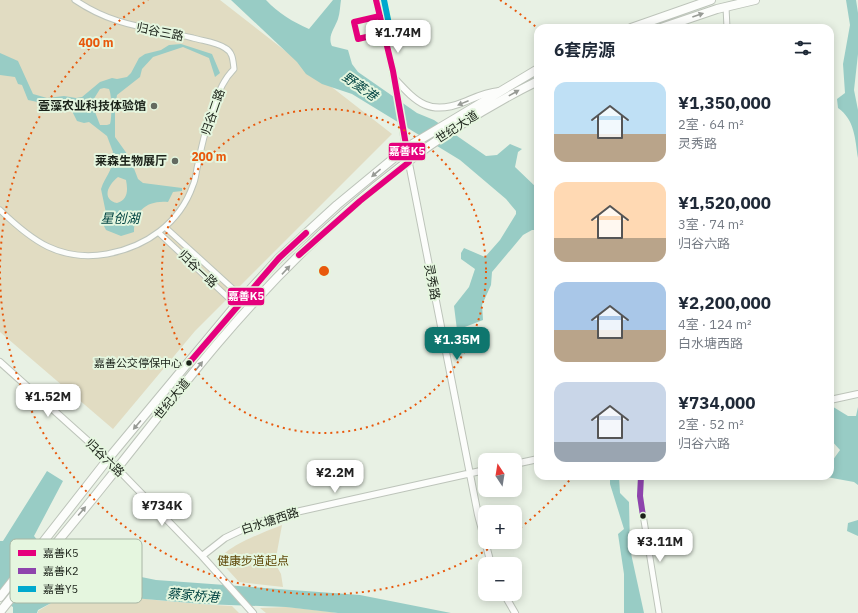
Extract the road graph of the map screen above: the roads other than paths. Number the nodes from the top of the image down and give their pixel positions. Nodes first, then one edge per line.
1 (75, 0) edge
2 (376, 0) edge
3 (711, 0) edge
4 (755, 0) edge
5 (726, 7) junction
6 (642, 24) edge
7 (673, 24) edge
8 (727, 24) edge
9 (234, 69) joint
10 (534, 71) edge
11 (394, 78) junction
12 (534, 83) edge
13 (500, 91) junction
14 (406, 148) junction
15 (409, 162) junction
16 (0, 210) edge
17 (166, 228) junction
18 (159, 233) junction
19 (243, 298) junction
20 (236, 305) junction
21 (0, 362) edge
22 (858, 394) edge
23 (834, 399) edge
24 (108, 459) junction
25 (534, 461) edge
26 (522, 463) edge
27 (117, 468) junction
28 (478, 471) edge
29 (469, 473) junction
30 (640, 480) edge
31 (45, 539) edge
32 (59, 539) edge
33 (202, 556) junction
34 (489, 557) edge
35 (10, 584) edge
36 (0, 597) edge
37 (10, 600) edge
38 (508, 601) edge
39 (0, 612) edge
40 (252, 612) edge
41 (515, 613) edge
42 (659, 613) edge

1 - 9 street, 归谷三路
2 - 11 street, 灵秀路
3 - 6 main road
4 - 5 main road
7 -> 5 main road
5 - 8 street
9 - 17 street, 归谷二路
10 - 13 main road, 世纪大道
13 -> 11 street
11 - 14 street, 灵秀路
15 -> 12 main road, 世纪大道
13 - 14 main road, 世纪大道
14 - 15 street, 灵秀路
14 -> 19 main road, 世纪大道
27 -> 15 main road, 世纪大道
15 - 29 street, 灵秀路
16 - 18 street, 归谷二路
17 - 18 street, 归谷二路
17 - 19 street, 归谷一路
18 - 20 street, 归谷一路
19 - 20 main road, 世纪大道
20 -> 24 main road, 世纪大道
21 - 24 street, 归谷六路
22 - 23 street
24 - 27 street, 归谷六路
24 - 31 main road, 世纪大道
25 - 26 street
32 -> 27 main road, 世纪大道
27 - 33 street, 归谷六路
28 - 29 street, 白水塘西路
29 - 33 street, 白水塘西路
29 - 34 street, 灵秀路
30 - 42 street
33 - 40 street, 归谷六路
35 - 36 main road, 世纪大道
39 -> 37 main road, 世纪大道
38 - 41 street

